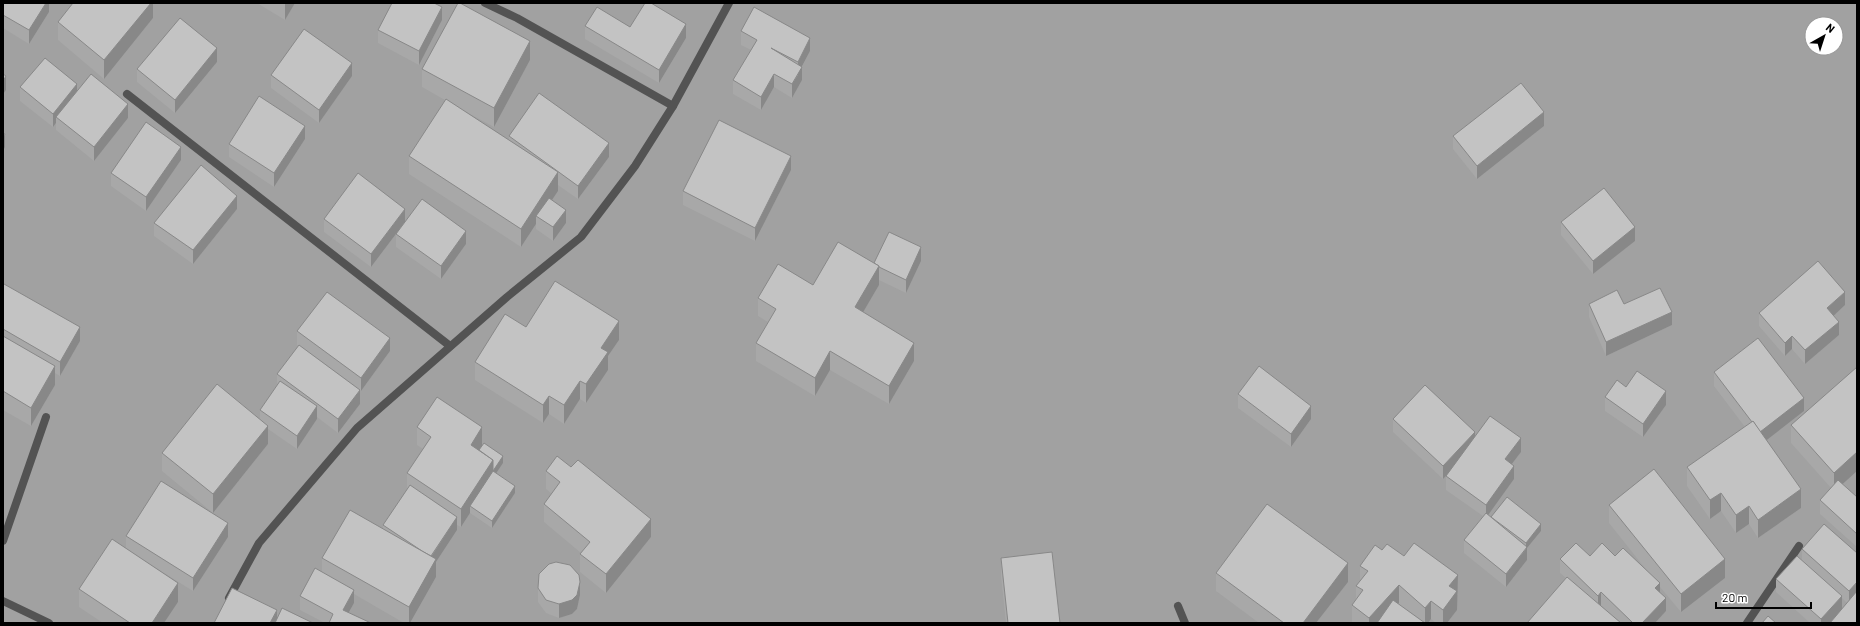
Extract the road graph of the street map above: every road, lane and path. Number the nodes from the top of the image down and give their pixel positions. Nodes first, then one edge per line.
1 (485, 3) edge
2 (729, 3) edge
3 (127, 94) dead end
4 (673, 106) junction
5 (450, 346) junction
6 (46, 416) dead end
7 (3, 541) edge
8 (1799, 546) dead end
9 (3, 600) edge
10 (226, 603) edge
11 (1178, 606) dead end
12 (49, 623) edge
13 (1185, 623) edge
14 (1747, 623) edge

1 - 4 street
2 - 4 street
3 - 5 street
4 - 5 street
5 - 10 street
6 - 7 street
8 - 14 street
9 - 12 street
11 - 13 street

